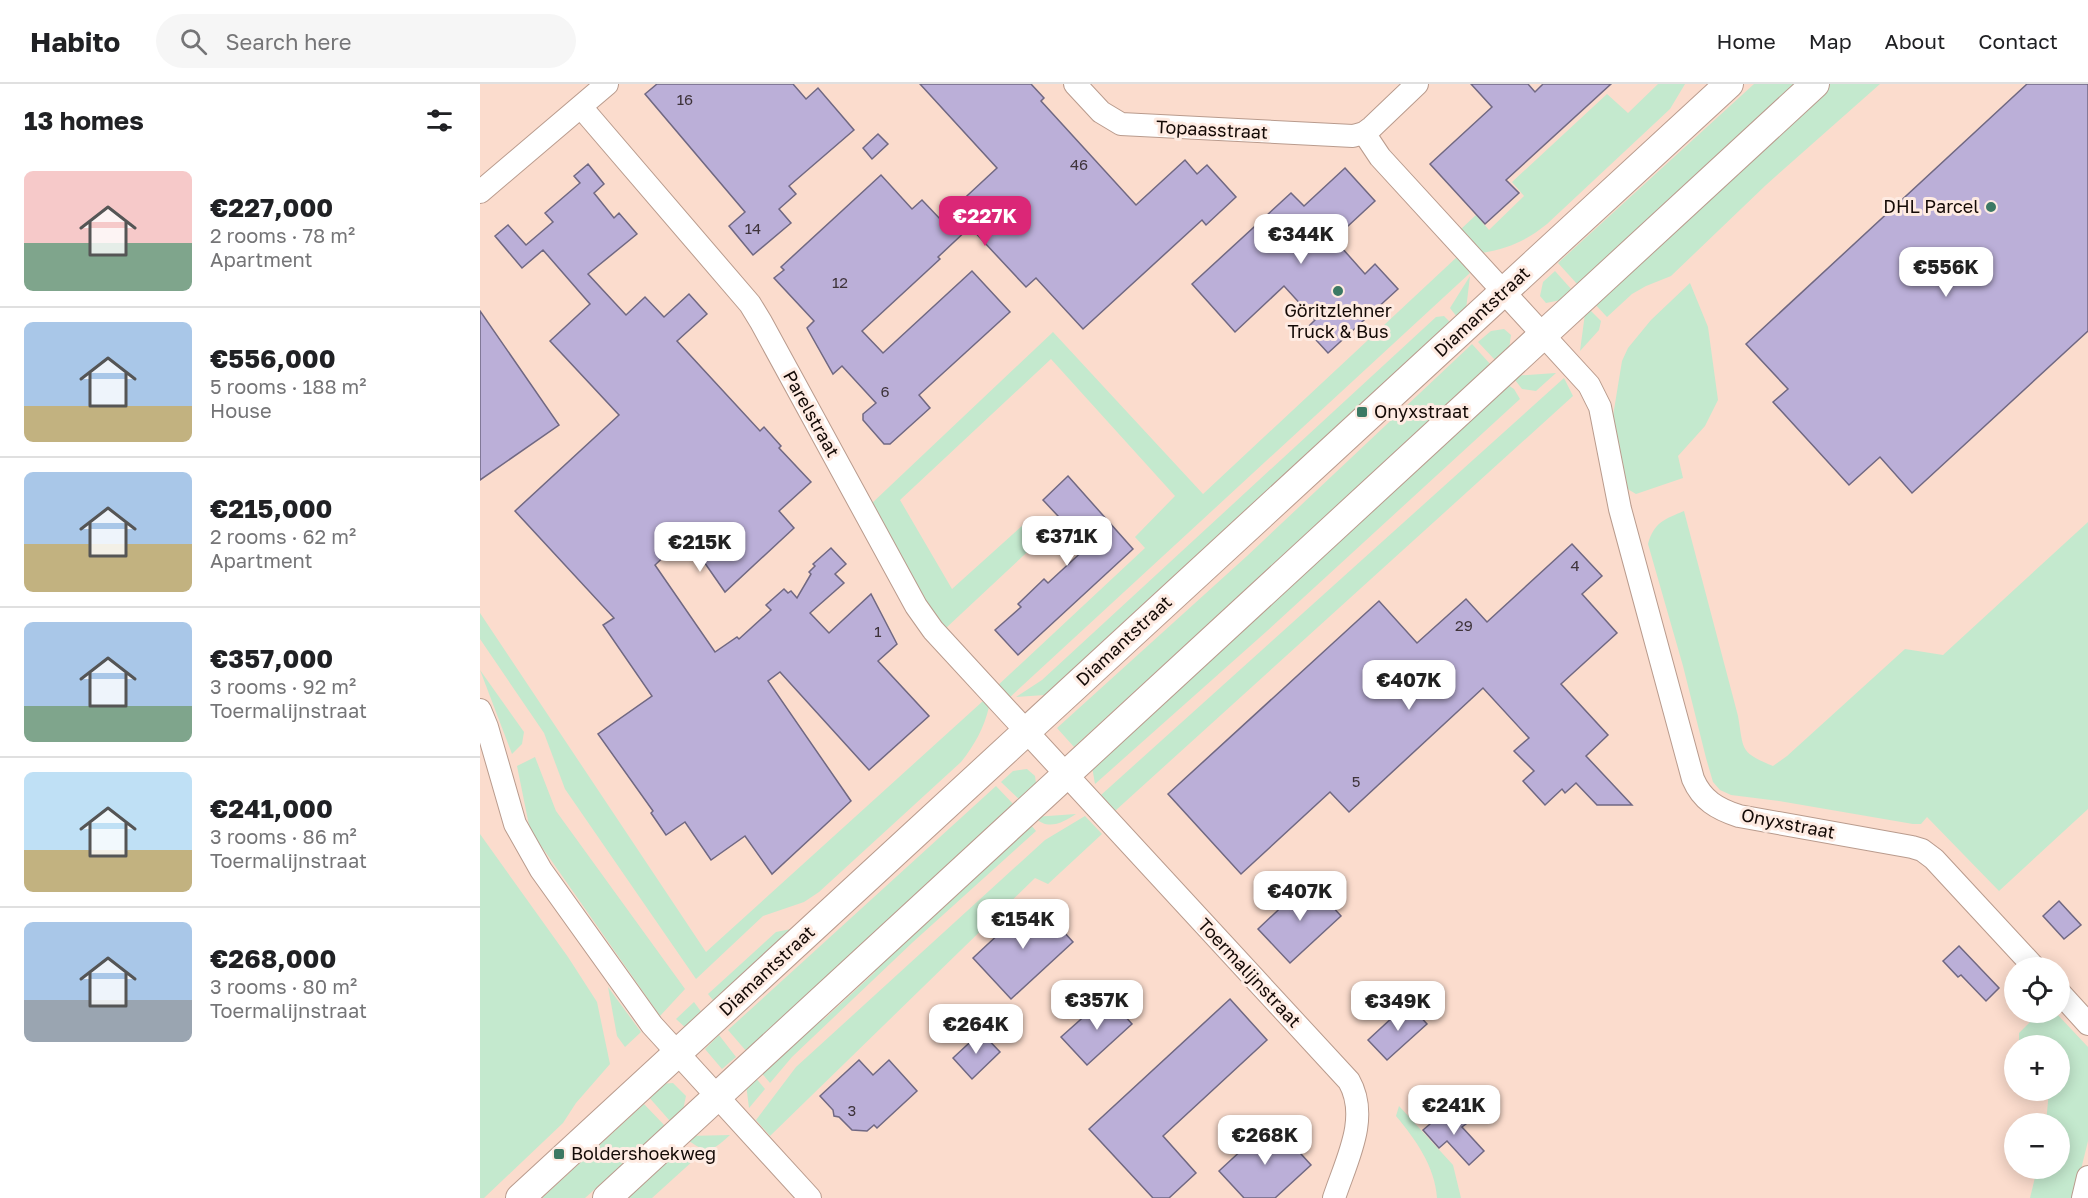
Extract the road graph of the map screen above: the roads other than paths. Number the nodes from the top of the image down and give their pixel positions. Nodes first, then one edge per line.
1 (607, 84) edge
2 (1075, 84) edge
3 (1417, 84) edge
4 (1729, 84) edge
5 (1815, 84) edge
6 (580, 107) junction
7 (1364, 133) junction
8 (480, 192) edge
9 (1503, 292) junction
10 (1543, 335) junction
11 (480, 710) edge
12 (1025, 732) junction
13 (1066, 775) junction
14 (2025, 957) edge
15 (2070, 1004) edge
16 (2088, 1024) edge
17 (678, 1053) junction
18 (718, 1096) junction
19 (2088, 1177) edge
20 (520, 1198) edge
21 (607, 1198) edge
22 (810, 1198) edge
23 (1334, 1198) edge
24 (2083, 1198) edge

1 - 6 street
2 - 7 street, Topaasstraat
3 - 7 street
4 - 9 main road, Diamantstraat
5 - 10 main road
6 - 8 street
6 - 12 street, Parelstraat
7 - 9 street
9 - 10 street, Onyxstraat
9 - 12 main road, Diamantstraat
10 - 13 main road
10 - 14 street, Onyxstraat
11 - 17 street
12 - 13 street, Parelstraat
12 - 17 main road, Diamantstraat
13 - 18 main road
13 - 23 street, Toermalijnstraat
15 - 16 street
17 - 18 street
17 - 20 main road, Diamantstraat
18 - 21 main road
18 - 22 street
19 - 24 street

